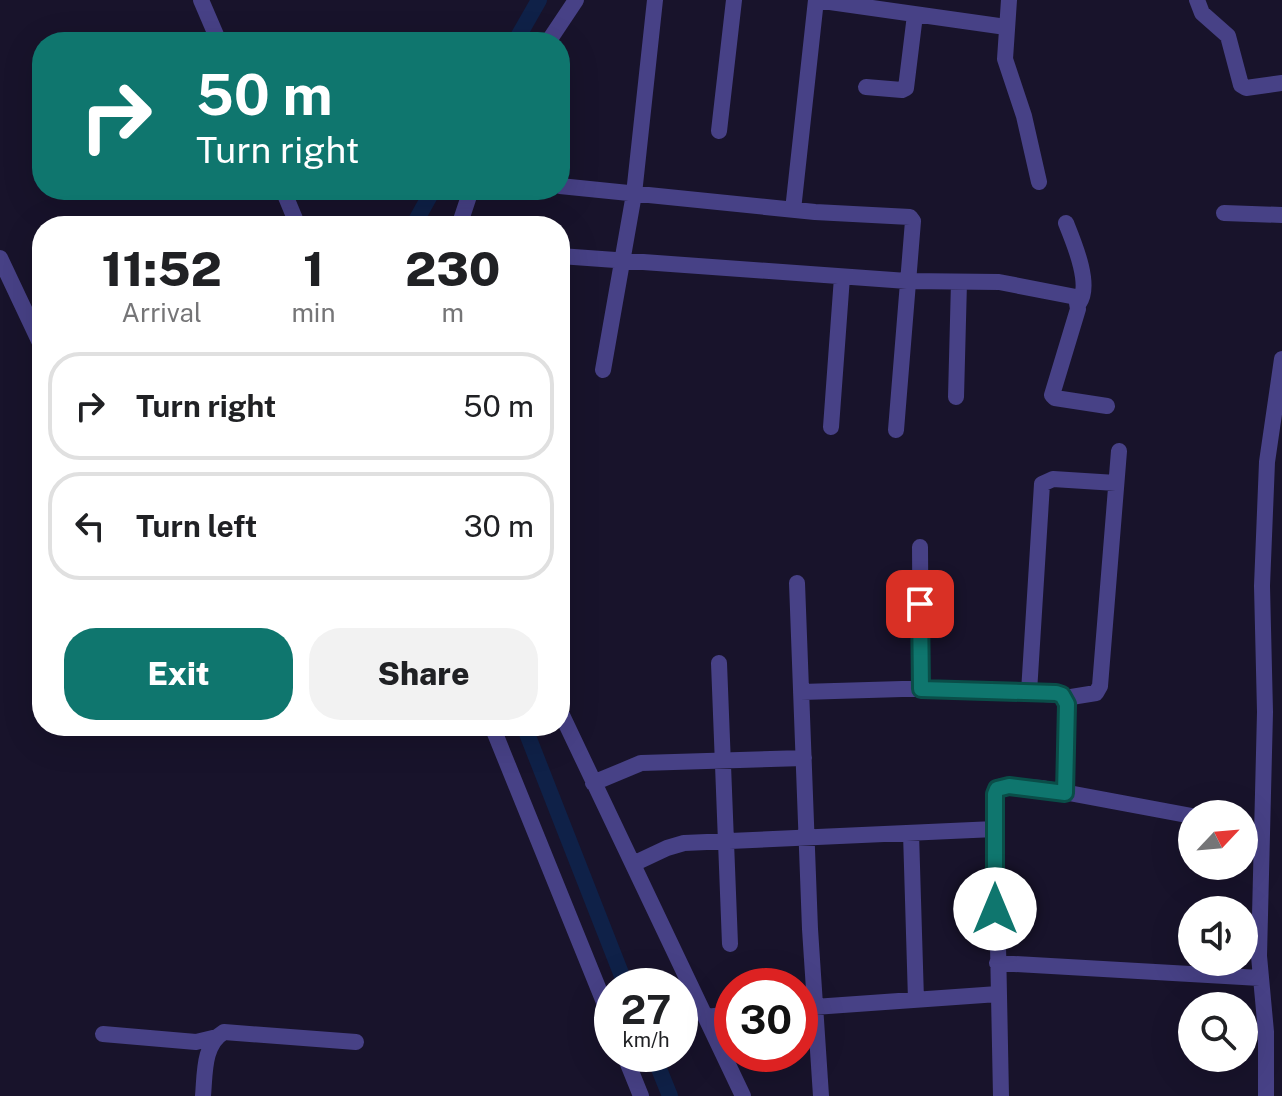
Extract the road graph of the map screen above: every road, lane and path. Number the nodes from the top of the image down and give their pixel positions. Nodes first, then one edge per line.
1 (201, 0) edge
2 (576, 0) edge
3 (655, 0) edge
4 (734, 0) edge
5 (816, 0) edge
6 (1009, 0) edge
7 (1197, 0) edge
8 (915, 15) junction
9 (1006, 27) junction
10 (215, 32) edge
11 (555, 32) edge
12 (1282, 83) edge
13 (866, 87) dead end
14 (719, 131) dead end
15 (1039, 182) dead end
16 (570, 187) edge
17 (634, 194) junction
18 (793, 210) junction
19 (1224, 213) dead end
20 (1282, 215) edge
21 (1066, 223) dead end
22 (570, 257) edge
23 (0, 258) edge
24 (624, 261) junction
25 (842, 277) junction
26 (907, 281) junction
27 (959, 282) junction
28 (1079, 303) junction
29 (32, 326) edge
30 (1282, 359) edge
31 (603, 370) dead end
32 (956, 397) dead end
33 (1107, 406) dead end
34 (831, 427) dead end
35 (896, 430) dead end
36 (1119, 451) dead end
37 (1116, 483) junction
38 (1274, 511) edge
39 (920, 547) dead end
40 (797, 583) dead end
41 (719, 663) dead end
42 (921, 689) junction
43 (1264, 691) junction
44 (1282, 691) edge
45 (801, 692) junction
46 (1029, 692) junction
47 (1065, 698) junction
48 (570, 733) edge
49 (496, 736) edge
50 (804, 758) junction
51 (722, 760) junction
52 (593, 783) junction
53 (1065, 793) junction
54 (1254, 800) edge
55 (1178, 813) edge
56 (995, 829) junction
57 (911, 833) junction
58 (807, 837) junction
59 (725, 841) junction
60 (633, 864) junction
61 (1255, 880) edge
62 (730, 944) dead end
63 (997, 963) junction
64 (808, 968) edge
65 (594, 978) edge
66 (1260, 978) junction
67 (998, 994) junction
68 (916, 1000) junction
69 (818, 1006) edge
70 (714, 1016) edge
71 (706, 1017) junction
72 (103, 1034) dead end
73 (217, 1037) junction
74 (356, 1042) dead end
75 (631, 1072) edge
76 (817, 1072) edge
77 (1275, 1074) edge
78 (203, 1096) edge
79 (641, 1096) edge
80 (743, 1096) edge
81 (821, 1096) edge
82 (1001, 1096) edge
83 (1266, 1096) edge

1 - 10 street
2 - 11 street
3 - 17 street
4 - 14 street
5 - 8 street
5 - 18 street
6 - 9 street
7 - 12 street
8 - 9 street
8 - 13 street
9 - 15 street
16 - 17 street
17 - 18 street
17 - 24 street
18 - 26 street
19 - 20 street
21 - 28 street
22 - 24 street
23 - 29 street
24 - 25 street
24 - 31 street
25 - 26 street
25 - 34 street
26 - 27 street
26 - 35 street
27 - 28 street
27 - 32 street
28 - 33 street
30 - 38 street
36 - 37 street
37 - 46 street
37 - 47 street
38 - 43 street
39 - 42 street
40 - 45 street
41 - 51 street
42 - 45 street
42 - 46 street
43 - 44 street
43 - 54 street
45 - 50 street
46 - 47 street
47 - 53 street
48 - 52 street
49 - 65 street
50 - 51 street
50 - 58 street
51 - 52 street
51 - 59 street
52 - 60 street
53 - 55 street
53 - 56 street
56 - 57 street
56 - 63 street
57 - 58 street
57 - 68 street
58 - 59 street
58 - 64 street
59 - 60 street
59 - 62 street
60 - 71 street
61 - 66 street
63 - 66 street
63 - 67 street
66 - 77 street
67 - 68 street
67 - 82 street
68 - 69 street
70 - 71 street
71 - 80 street
72 - 73 street
73 - 74 street
73 - 78 street
75 - 79 street
76 - 81 street
77 - 83 street

